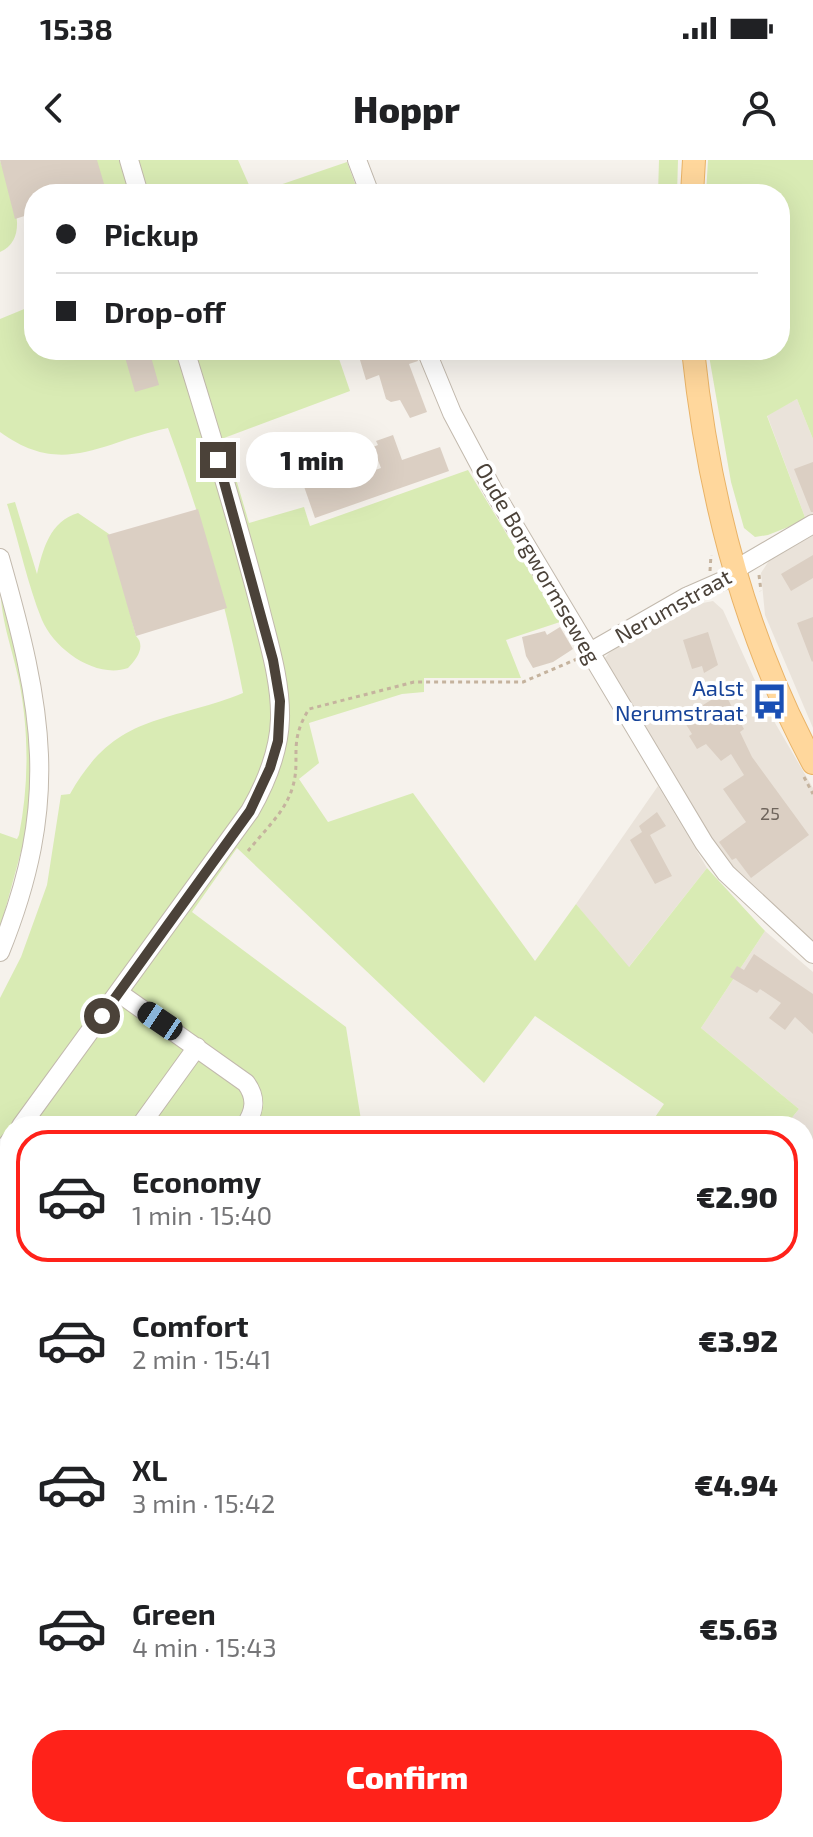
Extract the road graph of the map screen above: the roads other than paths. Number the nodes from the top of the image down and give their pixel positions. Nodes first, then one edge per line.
1 (129, 160) edge
2 (357, 160) edge
3 (694, 160) edge
4 (136, 184) edge
5 (366, 184) edge
6 (693, 184) edge
7 (188, 360) edge
8 (430, 360) edge
9 (694, 360) edge
10 (813, 524) edge
11 (0, 558) edge
12 (735, 572) junction
13 (590, 652) junction
14 (813, 763) edge
15 (0, 952) edge
16 (813, 954) edge
17 (119, 993) junction
18 (197, 1047) junction
19 (28, 1116) edge
20 (147, 1116) edge
21 (250, 1116) edge

1 - 4 street
2 - 5 street
3 - 6 main road
7 - 17 street
8 - 13 street, Oude Borgwormseweg
9 - 12 main road
10 - 12 street, Nerumstraat
11 - 15 street
12 - 13 street, Nerumstraat
12 - 14 main road
13 - 16 street, Oude Borgwormseweg
17 - 18 street
17 - 19 street
18 - 20 street
18 - 21 street

